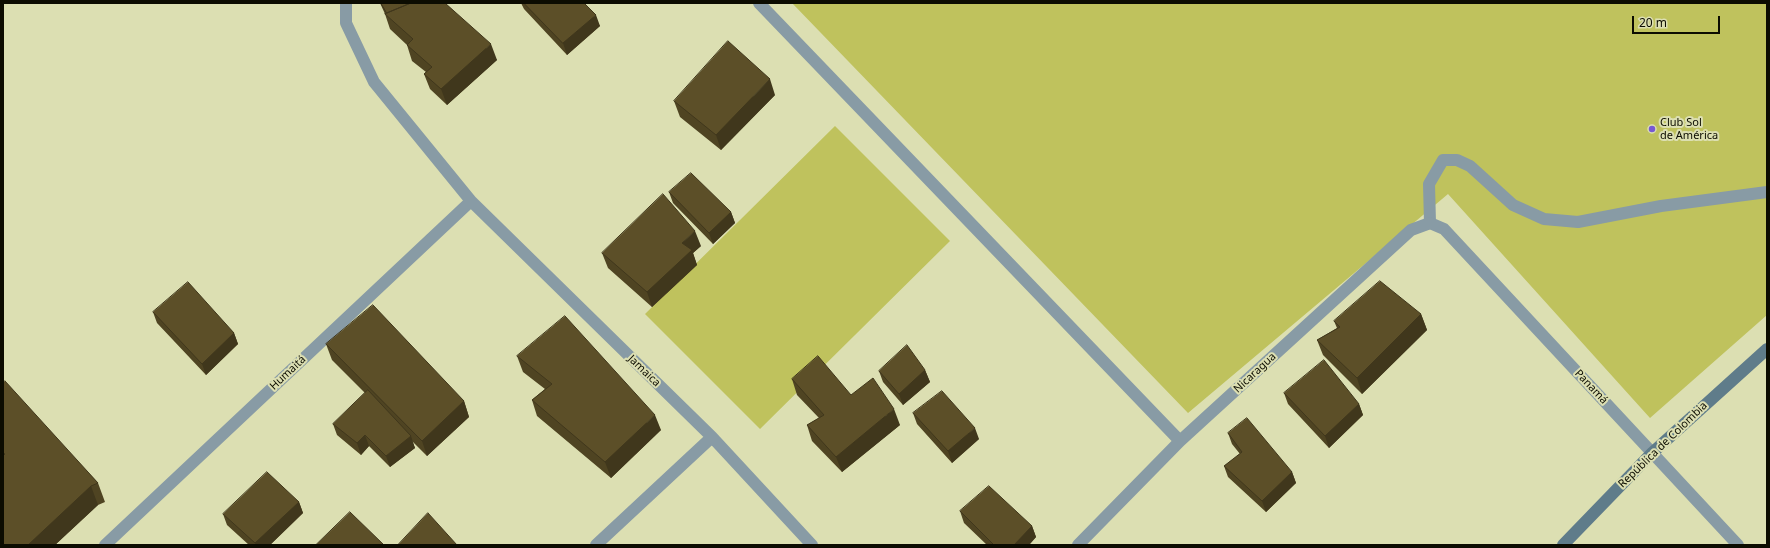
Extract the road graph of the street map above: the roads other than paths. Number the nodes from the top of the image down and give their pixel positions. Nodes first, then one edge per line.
1 (346, 3) edge
2 (759, 3) edge
3 (1767, 192) edge
4 (471, 201) junction
5 (1430, 223) junction
6 (1767, 349) edge
7 (712, 437) junction
8 (1180, 441) junction
9 (1652, 453) junction
10 (104, 545) edge
11 (596, 545) edge
12 (812, 545) edge
13 (1078, 545) edge
14 (1563, 545) edge
15 (1738, 545) edge

1 - 4 street, Jamaica
2 - 8 street
3 - 5 street
4 - 7 street, Jamaica
4 - 10 street, Humaitá
5 - 8 street, Nicaragua
5 - 9 street, Panamá
6 - 9 street, República de Colombia
7 - 11 street
7 - 12 street, Jamaica
8 - 13 street, Nicaragua
9 - 14 street, República de Colombia
9 - 15 street, Panamá

